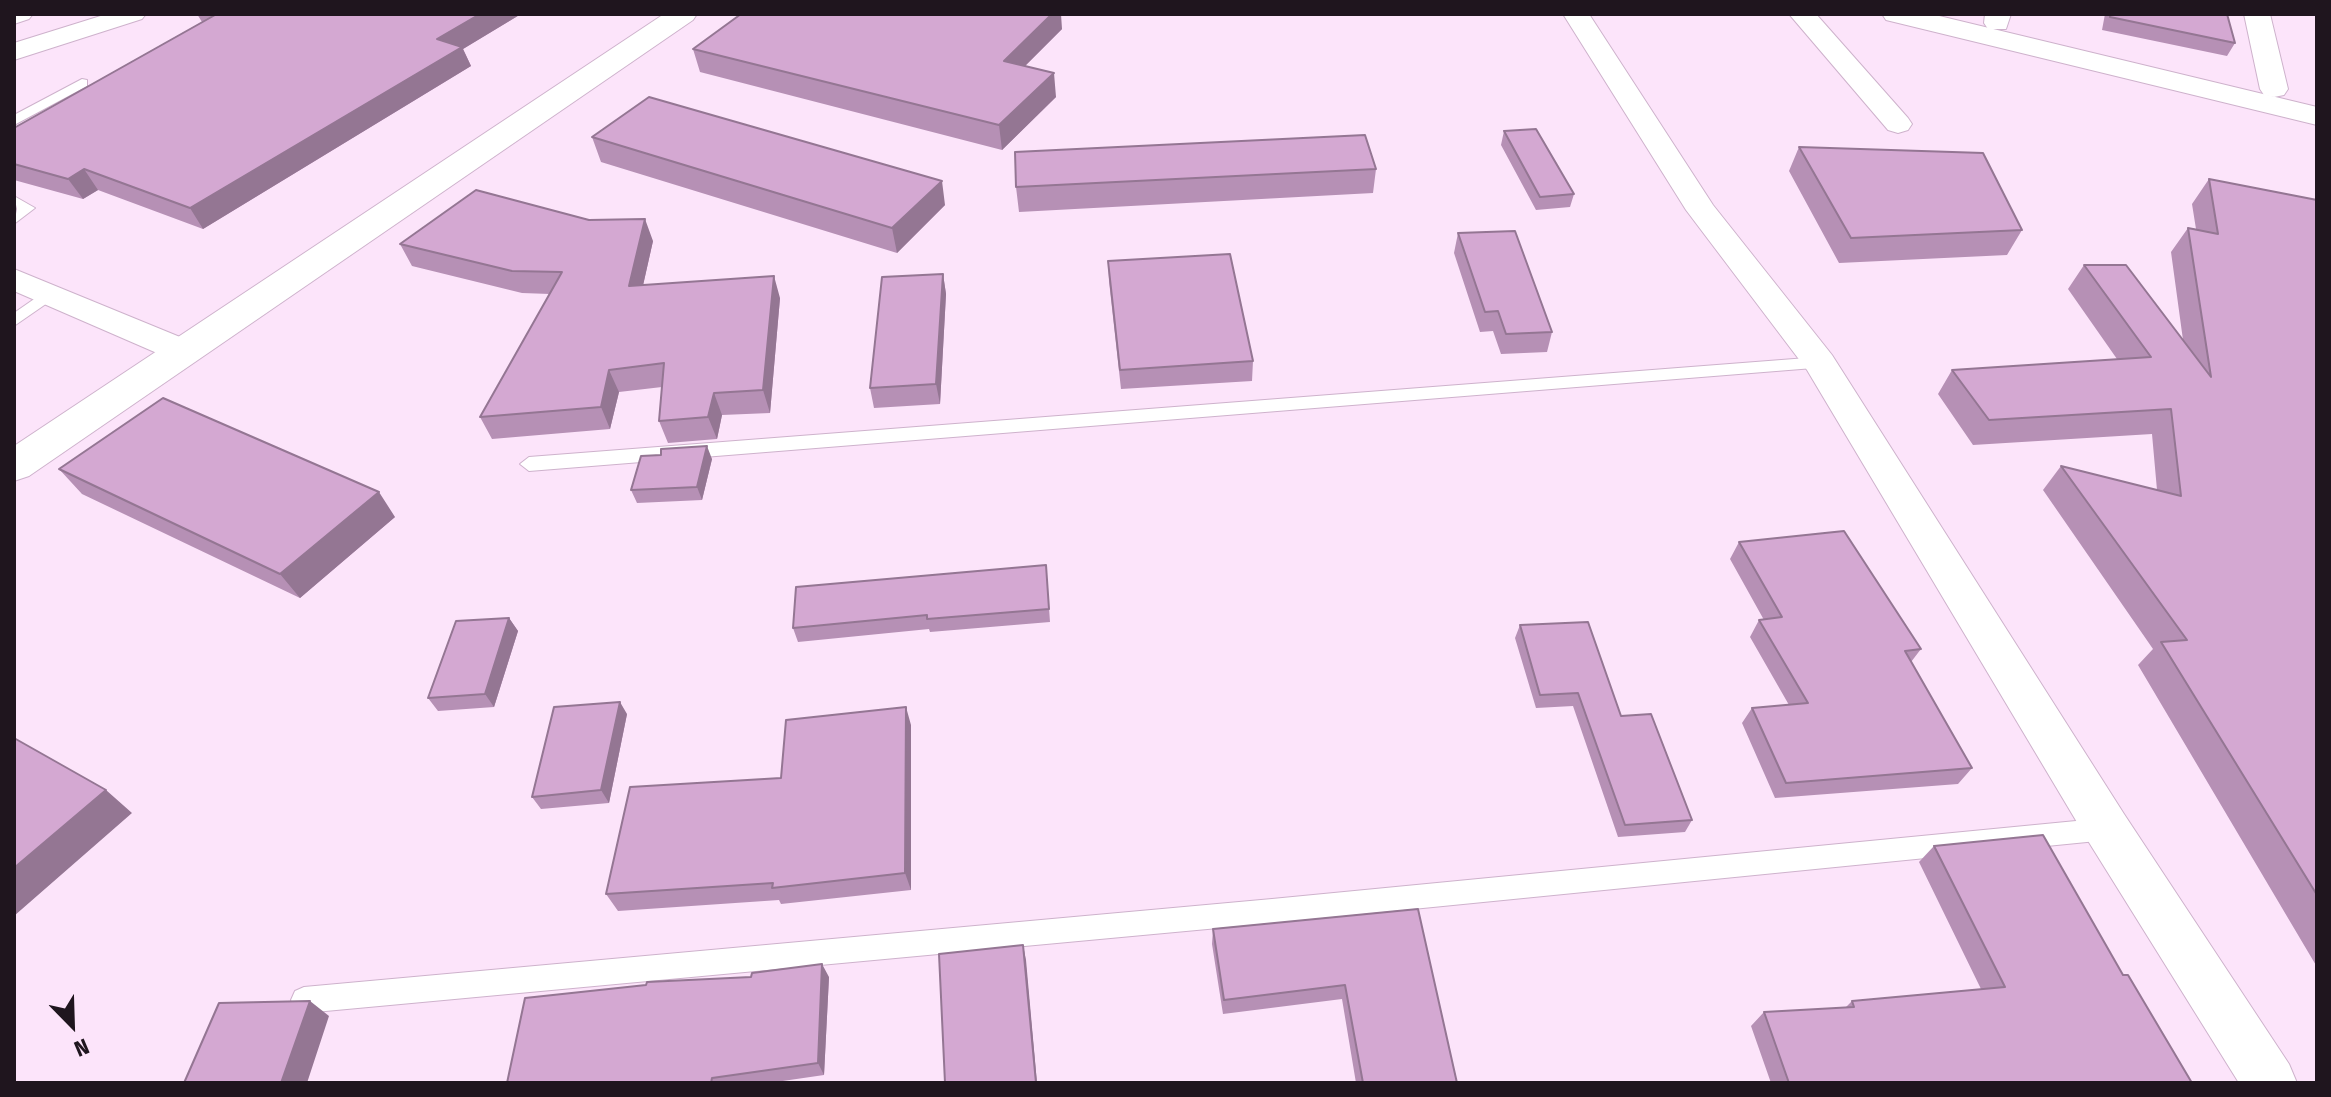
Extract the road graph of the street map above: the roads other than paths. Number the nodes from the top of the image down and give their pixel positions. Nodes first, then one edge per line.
1 (20, 14) edge
2 (133, 14) edge
3 (683, 14) edge
4 (1576, 14) edge
5 (1802, 14) edge
6 (1896, 14) edge
7 (1961, 14) edge
8 (2257, 14) edge
9 (14, 16) edge
10 (1998, 18) edge
11 (14, 52) edge
12 (82, 83) dead end
13 (2274, 89) junction
14 (2317, 100) edge
15 (2317, 116) edge
16 (14, 121) edge
17 (1898, 124) dead end
18 (14, 201) edge
19 (14, 219) edge
20 (14, 279) edge
21 (50, 293) junction
22 (14, 321) edge
23 (185, 352) junction
24 (1820, 363) junction
25 (529, 464) dead end
26 (14, 466) edge
27 (2107, 829) junction
28 (304, 1000) edge
29 (2270, 1083) edge

1 - 9 street
2 - 11 street
3 - 23 street
4 - 24 street
5 - 17 street
6 - 15 street
7 - 10 street
8 - 13 street
10 - 13 street
12 - 16 lane
13 - 14 street
18 - 19 lane
20 - 21 street
21 - 22 lane
21 - 23 street
23 - 26 street
24 - 25 lane
24 - 27 street
27 - 28 lane
27 - 29 street

